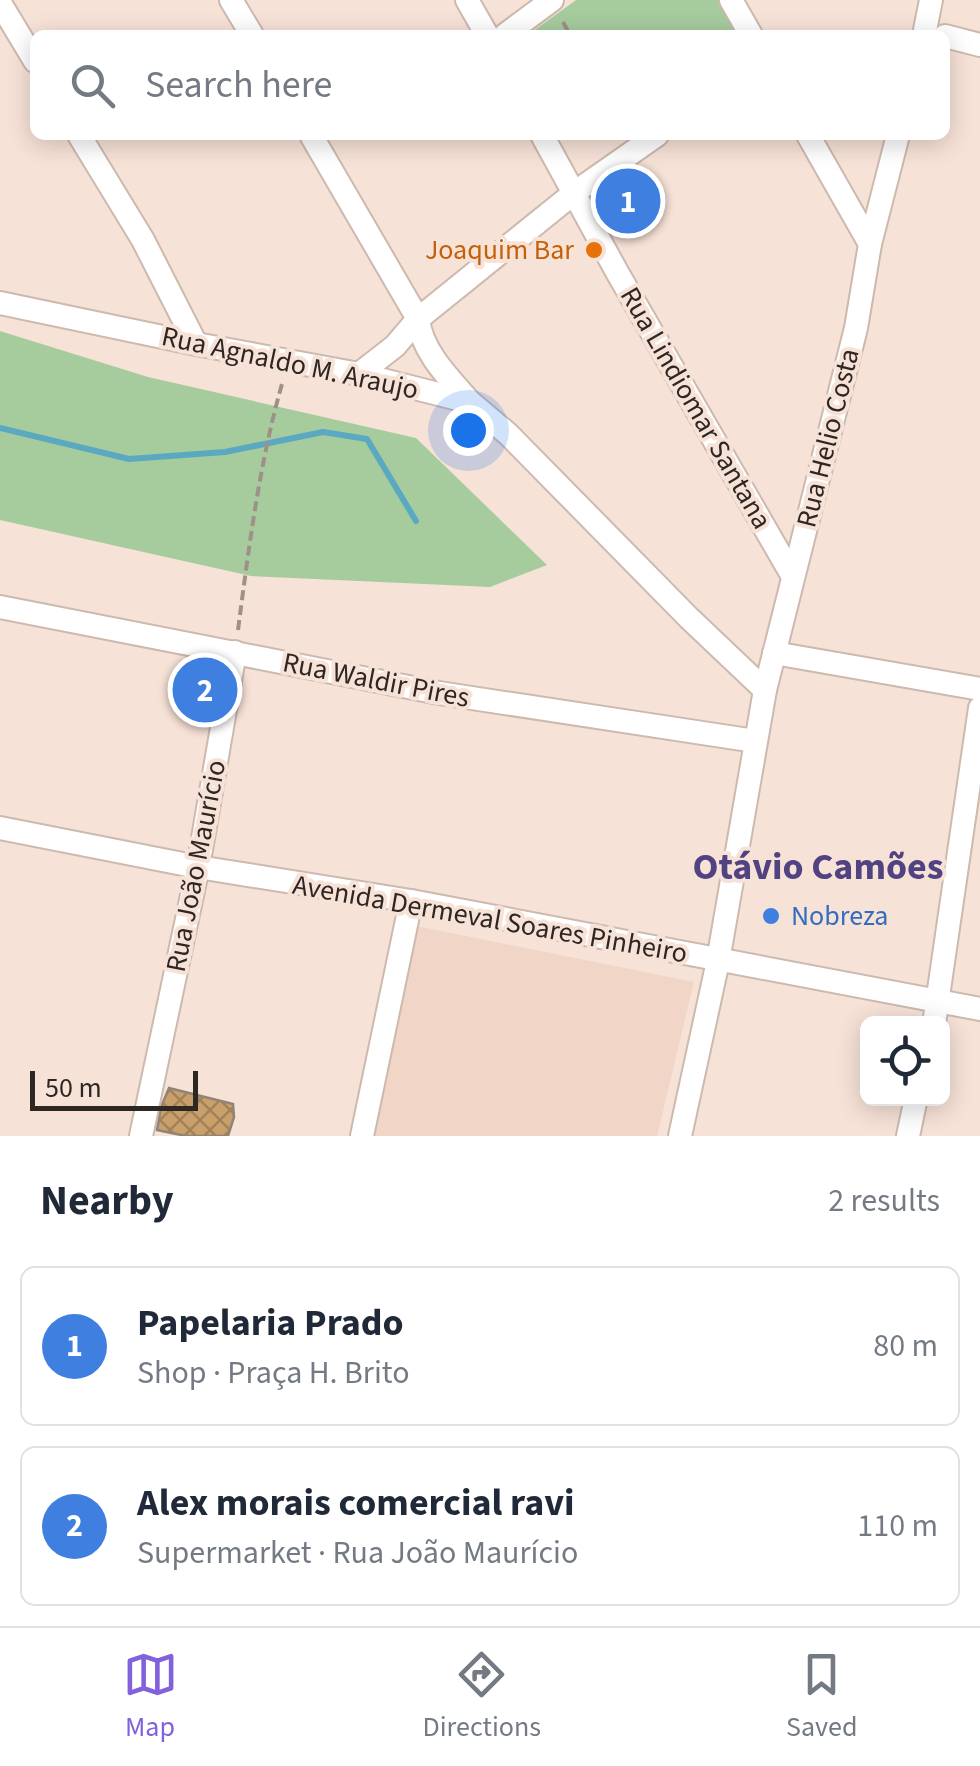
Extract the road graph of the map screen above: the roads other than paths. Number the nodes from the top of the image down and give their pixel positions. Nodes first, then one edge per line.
1 (232, 0) edge
2 (467, 0) edge
3 (552, 0) edge
4 (731, 0) edge
5 (931, 0) edge
6 (0, 3) edge
7 (249, 30) edge
8 (484, 30) edge
9 (512, 30) edge
10 (748, 30) edge
11 (934, 30) edge
12 (950, 38) edge
13 (980, 45) edge
14 (30, 53) edge
15 (82, 140) edge
16 (313, 140) edge
17 (545, 140) edge
18 (650, 140) edge
19 (811, 140) edge
20 (897, 140) edge
21 (574, 194) junction
22 (870, 244) junction
23 (0, 303) edge
24 (418, 319) junction
25 (196, 344) junction
26 (360, 374) junction
27 (470, 402) junction
28 (792, 575) junction
29 (0, 606) edge
30 (236, 652) junction
31 (774, 653) junction
32 (765, 690) junction
33 (980, 690) edge
34 (980, 708) edge
35 (754, 742) junction
36 (0, 828) edge
37 (198, 868) junction
38 (411, 901) junction
39 (718, 961) junction
40 (980, 1009) edge
41 (936, 1013) edge
42 (914, 1106) edge
43 (141, 1136) edge
44 (362, 1136) edge
45 (680, 1136) edge
46 (908, 1136) edge

1 - 7 street
2 - 8 street
3 - 9 street
4 - 10 street
5 - 11 street
6 - 14 street
12 - 13 street
15 - 25 street
16 - 24 street
17 - 21 street, Rua Lindiomar Santana
18 - 21 street
19 - 22 street
20 - 22 street, Rua Helio Costa
21 - 24 street
21 - 28 street, Rua Lindiomar Santana
22 - 28 street, Rua Helio Costa
23 - 25 street, Rua Agnaldo M. Araujo
24 - 26 street
24 - 27 street
25 - 26 street, Rua Agnaldo M. Araujo
26 - 27 street, Rua Agnaldo M. Araujo
27 - 32 street, Rua Agnaldo M. Araujo
28 - 31 street, Rua Helio Costa
29 - 30 street, Rua Waldir Pires
30 - 35 street, Rua Waldir Pires
30 - 37 street, Rua João Maurício
31 - 32 street, Rua Helio Costa
31 - 33 street
32 - 35 street, Rua Helio Costa
34 - 41 street
35 - 39 street, Rua Helio Costa
36 - 37 street, Avenida Dermeval Soares Pinheiro
37 - 38 street, Avenida Dermeval Soares Pinheiro
37 - 43 street, Rua João Maurício
38 - 39 street, Avenida Dermeval Soares Pinheiro
38 - 44 street
39 - 41 street, Avenida Dermeval Soares Pinheiro
39 - 45 street, Rua Helio Costa
40 - 41 street, Avenida Dermeval Soares Pinheiro
42 - 46 street

